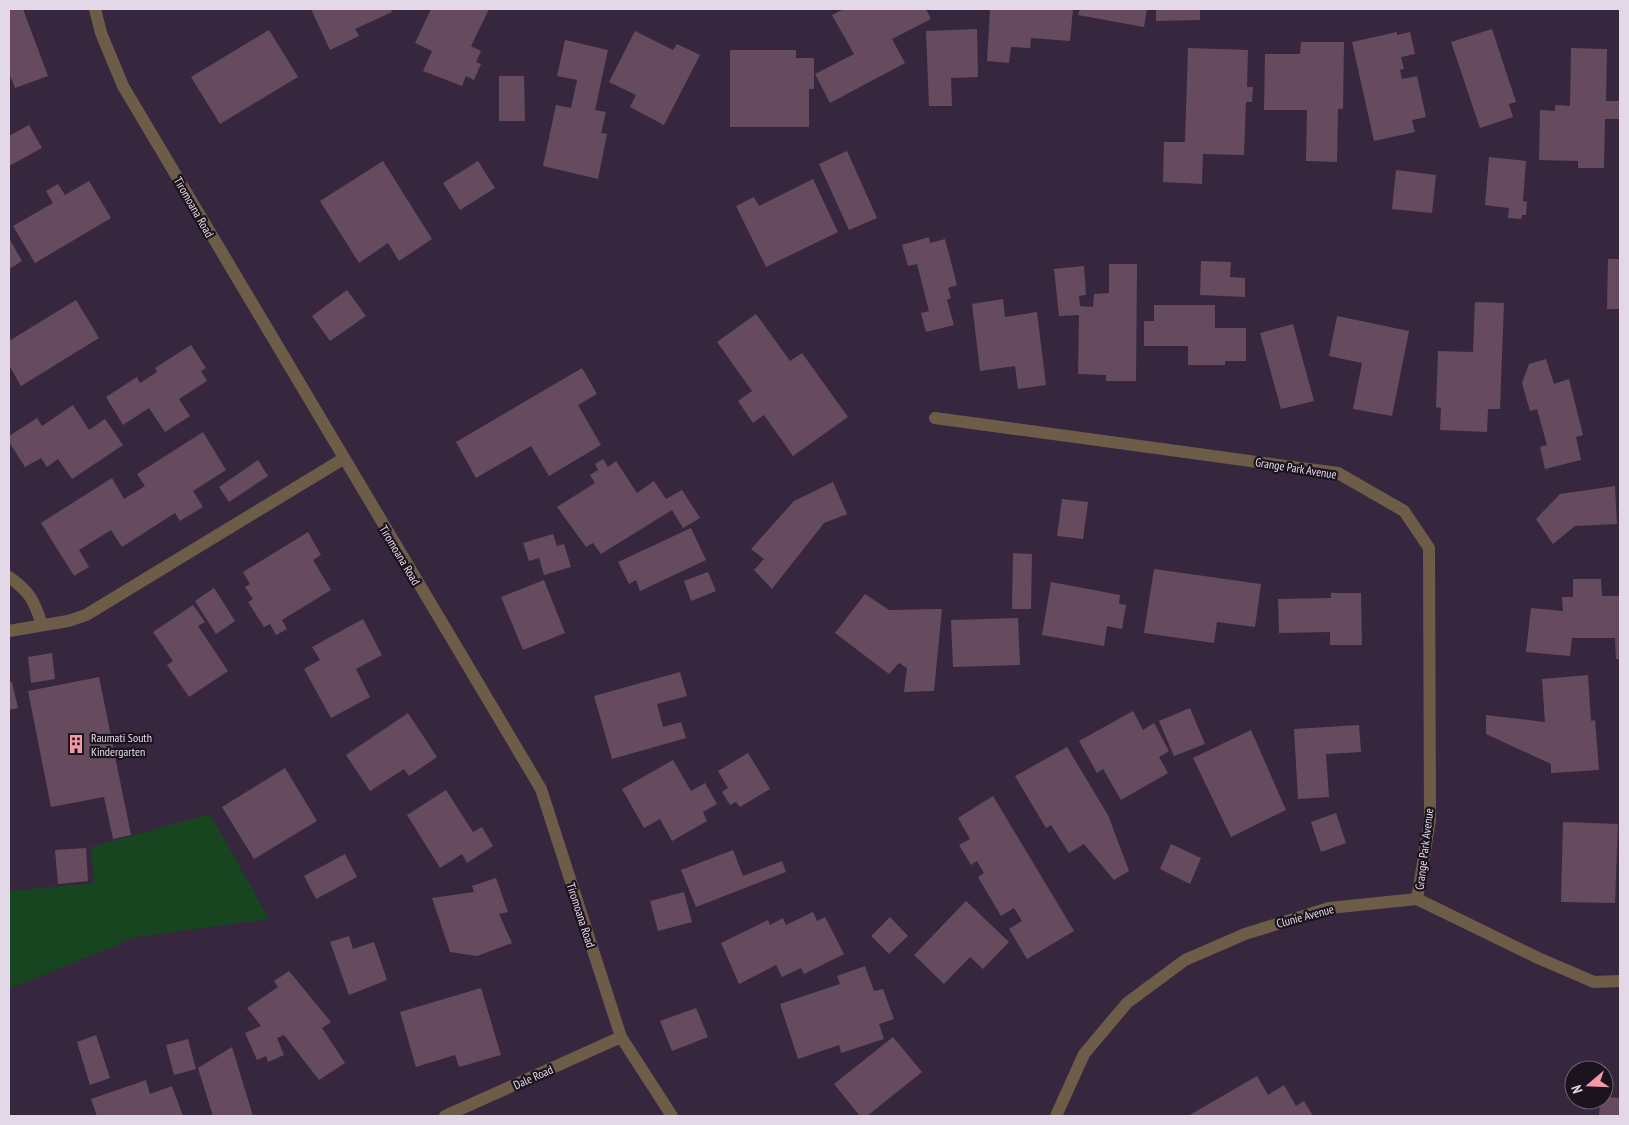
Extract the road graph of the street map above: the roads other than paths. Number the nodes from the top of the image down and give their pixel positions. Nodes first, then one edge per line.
1 (95, 9) edge
2 (935, 418) dead end
3 (343, 459) junction
4 (9, 577) edge
5 (42, 625) junction
6 (9, 631) edge
7 (1418, 899) junction
8 (1620, 981) edge
9 (621, 1037) junction
10 (445, 1116) edge
11 (672, 1116) edge
12 (1056, 1116) edge

1 - 3 street, Tiromoana Road
2 - 7 street, Grange Park Avenue
3 - 5 street
3 - 9 street, Tiromoana Road
4 - 5 street
5 - 6 street
7 - 8 street
7 - 12 street, Clunie Avenue
9 - 10 street, Dale Road
9 - 11 street, Tiromoana Road

